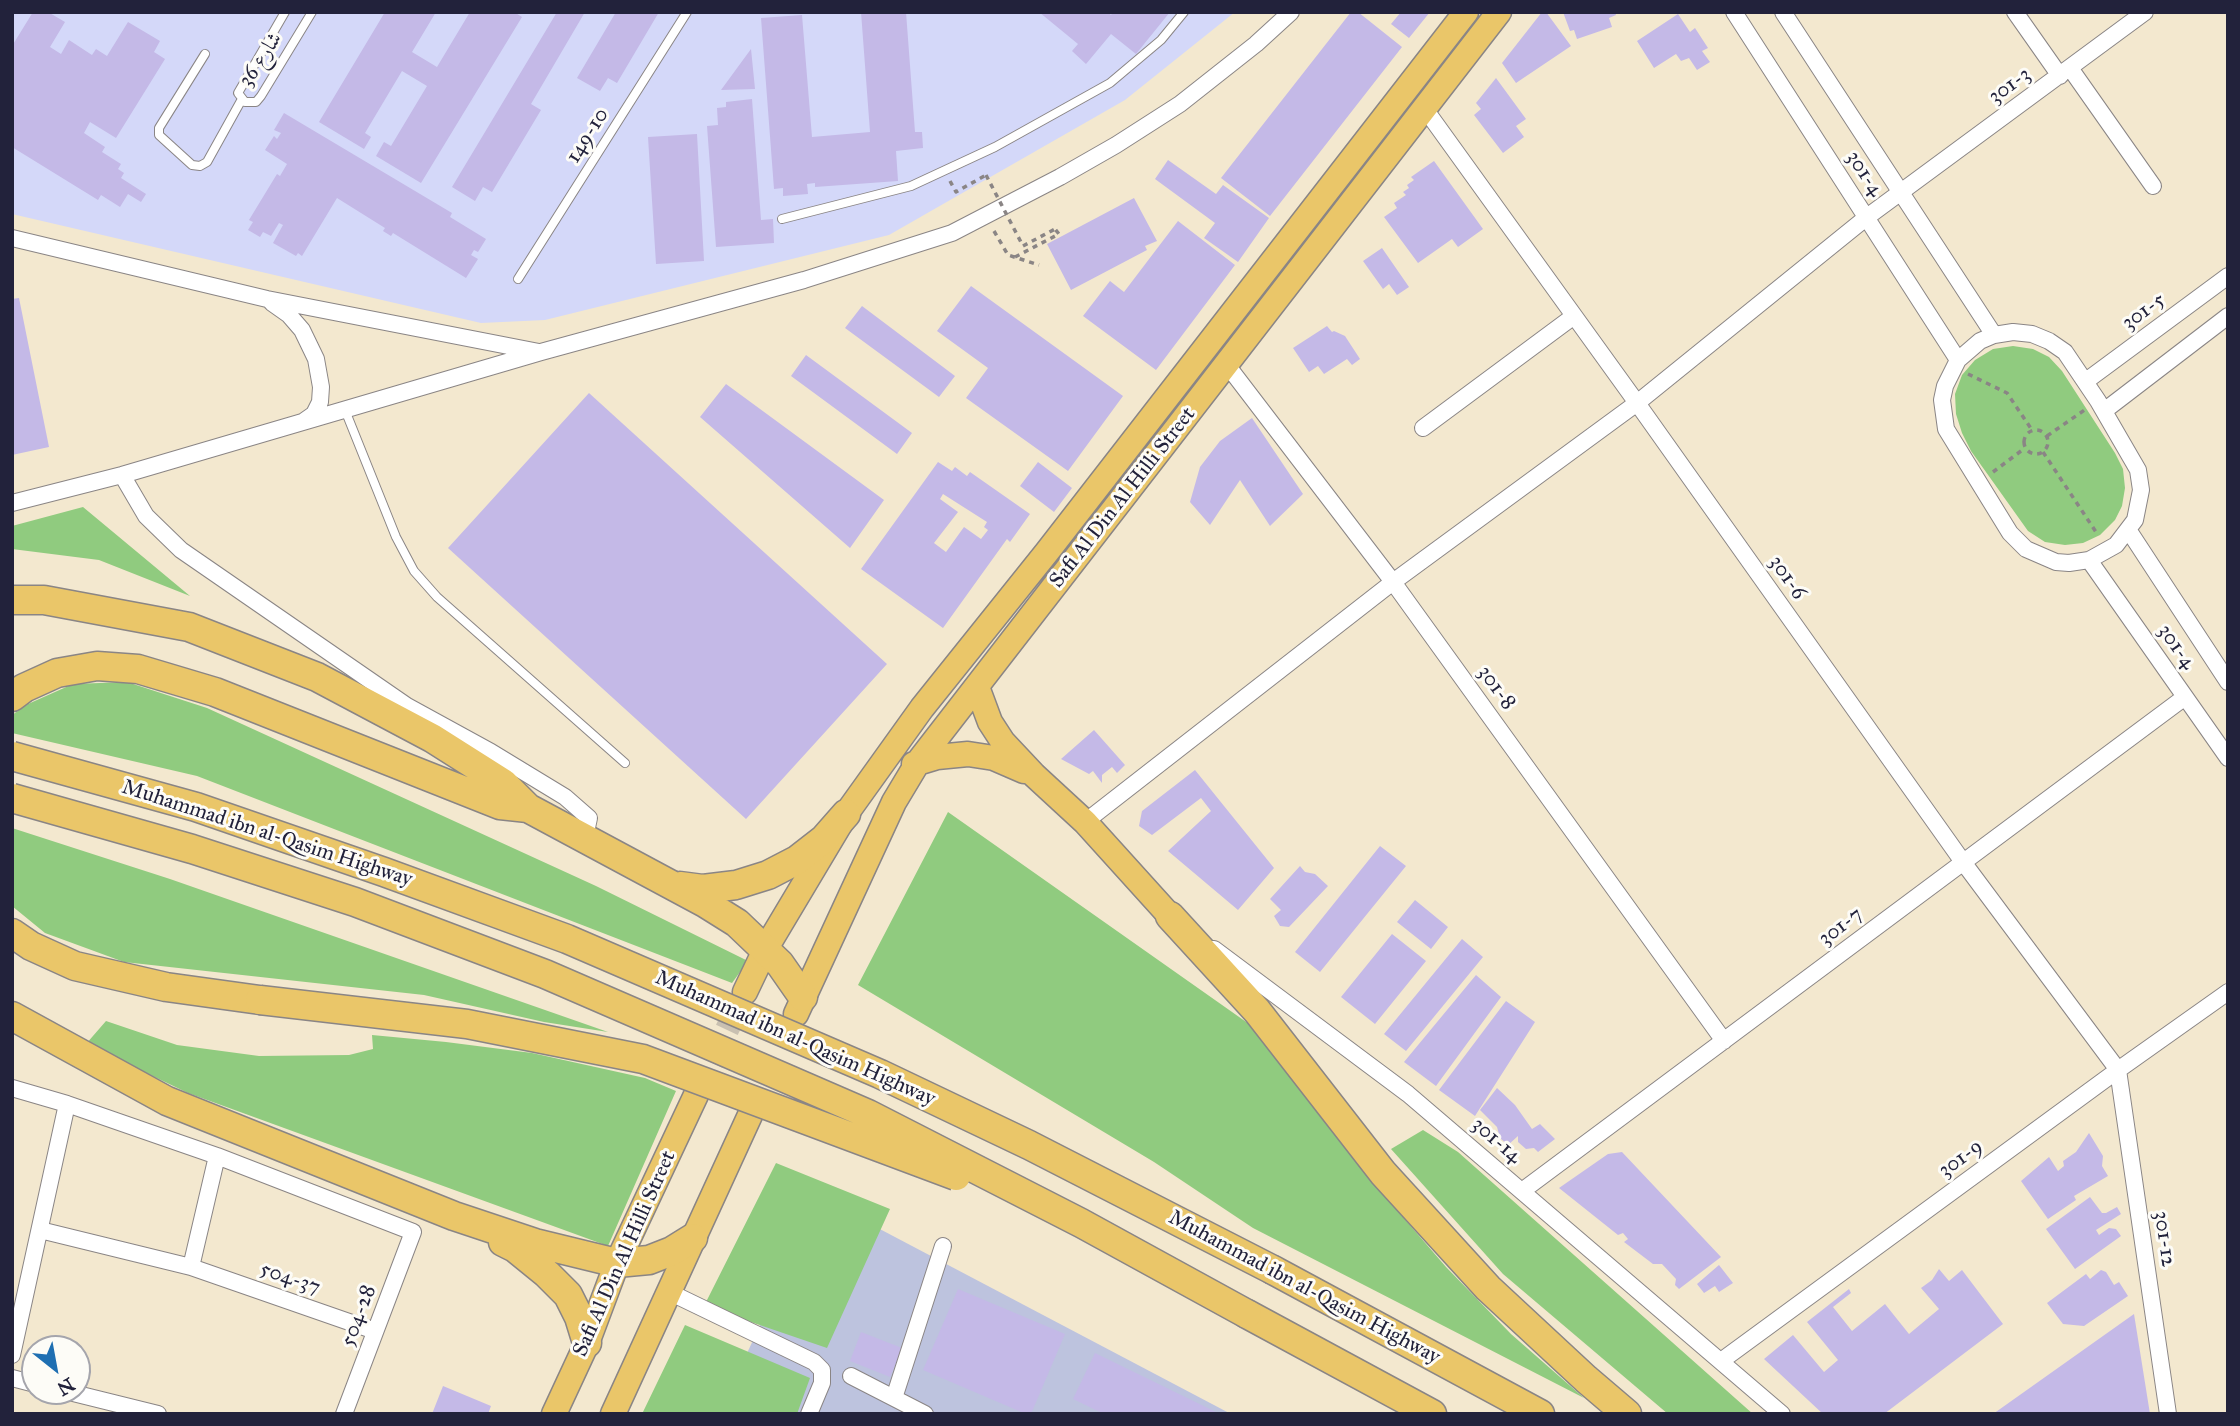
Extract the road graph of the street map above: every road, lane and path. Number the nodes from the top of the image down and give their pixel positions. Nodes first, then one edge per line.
1 (285, 12) edge
2 (312, 12) edge
3 (687, 12) edge
4 (1184, 12) edge
5 (1291, 12) edge
6 (1466, 12) edge
7 (1499, 12) edge
8 (1734, 12) edge
9 (1783, 12) edge
10 (2015, 12) edge
11 (2145, 12) edge
12 (205, 54) dead end
13 (2065, 72) junction
14 (242, 99) junction
15 (1425, 109) junction
16 (2153, 186) dead end
17 (956, 191) dead end
18 (1900, 194) junction
19 (986, 218) junction
20 (1867, 218) junction
21 (782, 219) dead end
22 (12, 238) edge
23 (1015, 257) junction
24 (1039, 265) dead end
25 (2228, 276) edge
26 (518, 279) dead end
27 (267, 299) junction
28 (1574, 316) junction
29 (2228, 316) edge
30 (1994, 335) junction
31 (541, 352) junction
32 (1956, 363) junction
33 (1227, 365) junction
34 (2086, 381) junction
35 (1637, 403) junction
36 (2101, 406) junction
37 (345, 410) junction
38 (301, 423) junction
39 (1423, 428) dead end
40 (2032, 430) junction
41 (2047, 436) junction
42 (2025, 448) junction
43 (2043, 452) junction
44 (122, 475) junction
45 (1978, 483) junction
46 (12, 503) edge
47 (2129, 531) junction
48 (2108, 551) junction
49 (2089, 560) junction
50 (1393, 582) junction
51 (12, 600) edge
52 (2225, 673) edge
53 (977, 687) junction
54 (12, 697) edge
55 (2185, 697) junction
56 (12, 756) edge
57 (2228, 758) edge
58 (918, 762) junction
59 (625, 763) dead end
60 (1034, 775) junction
61 (12, 799) edge
62 (528, 808) junction
63 (846, 814) junction
64 (1085, 822) junction
65 (585, 837) junction
66 (1963, 862) junction
67 (670, 885) junction
68 (1170, 916) junction
69 (12, 933) edge
70 (765, 948) junction
71 (745, 992) tunnel mouth
72 (2228, 992) edge
73 (800, 1006) joint
74 (12, 1016) edge
75 (1724, 1041) junction
76 (2118, 1070) junction
77 (12, 1088) edge
78 (696, 1095) tunnel mouth
79 (67, 1104) junction
80 (751, 1113) tunnel mouth
81 (217, 1156) junction
82 (1522, 1191) junction
83 (454, 1216) junction
84 (1081, 1223) junction
85 (40, 1230) junction
86 (693, 1238) junction
87 (943, 1245) dead end
88 (617, 1263) junction
89 (191, 1267) junction
90 (668, 1292) junction
91 (376, 1331) junction
92 (586, 1343) junction
93 (12, 1355) edge
94 (1721, 1361) junction
95 (851, 1376) dead end
96 (91, 1397) edge
97 (894, 1398) junction
98 (158, 1414) edge
99 (344, 1414) edge
100 (554, 1414) edge
101 (613, 1414) edge
102 (809, 1414) edge
103 (925, 1414) edge
104 (1433, 1414) edge
105 (1540, 1414) edge
106 (1627, 1414) edge
107 (1782, 1414) edge
108 (2168, 1414) edge

1 - 14 lane, شارع 36
2 - 14 lane, شارع 36
3 - 26 lane, 149-10
4 - 21 lane
5 - 19 street
6 - 63 main road, Safi Al Din Al Hilli Street
7 - 15 main road, Safi Al Din Al Hilli Street
8 - 20 street, 301-4
9 - 18 street, 301-4
10 - 13 street
11 - 13 street, 301-3
12 - 14 lane
13 - 16 street
13 - 18 street, 301-3
15 - 28 street, 301-6
15 - 33 main road, Safi Al Din Al Hilli Street
17 - 23 path, bridge
18 - 20 street, 301-3
18 - 30 street, 301-4
19 - 23 path
19 - 31 street
20 - 32 street, 301-4
20 - 35 street, 301-3
22 - 27 street
23 - 24 path
25 - 34 street, 301-5
27 - 31 street
27 - 38 street
28 - 35 street, 301-6
28 - 39 street
29 - 36 street
30 - 32 street
30 - 34 street
31 - 37 street
32 - 40 path
32 - 45 street
33 - 50 street, 301-8
33 - 53 main road, Safi Al Din Al Hilli Street
34 - 36 street
35 - 50 street, 301-3
35 - 66 street, 301-6
36 - 41 path
36 - 47 street
37 - 38 street
37 - 59 lane
38 - 44 street
40 - 41 path
40 - 42 path
41 - 43 path
42 - 43 path
42 - 45 path
43 - 48 path
44 - 46 street
44 - 65 street
45 - 49 street
47 - 48 street
47 - 52 street, 301-4
48 - 49 street
49 - 55 street, 301-4
50 - 64 street, 301-3
50 - 75 street, 301-8
51 - 62 highway
53 - 58 main road, Safi Al Din Al Hilli Street
53 - 60 main road
54 - 62 highway
55 - 57 street, 301-4
55 - 66 street, 301-7
56 - 105 highway, Muhammad ibn al-Qasim Highway, bridge
58 - 60 main road
58 - 63 main road
58 - 73 main road, Safi Al Din Al Hilli Street
60 - 64 main road
61 - 84 highway, Muhammad ibn al-Qasim Highway, bridge
62 - 65 highway
63 - 67 highway
63 - 70 main road, Safi Al Din Al Hilli Street
64 - 68 main road
65 - 67 highway
66 - 75 street, 301-7
66 - 76 street, 301-6
67 - 70 highway
68 - 82 street, 301-14
68 - 106 highway
69 - 84 highway, bridge
70 - 71 main road, Safi Al Din Al Hilli Street
70 - 73 highway
72 - 76 street, 301-9
74 - 83 highway
75 - 82 street, 301-7
76 - 94 street, 301-9
76 - 108 street, 301-12
77 - 79 street
78 - 88 main road, Safi Al Din Al Hilli Street
79 - 81 street
79 - 85 street
80 - 86 main road
81 - 89 street
81 - 91 street, 504-28
82 - 94 street, 301-14
83 - 88 highway
83 - 92 highway
84 - 104 highway, Muhammad ibn al-Qasim Highway, bridge
85 - 89 street, 504-37
85 - 93 street
86 - 88 highway
86 - 90 main road
87 - 97 street
88 - 92 main road, Safi Al Din Al Hilli Street
89 - 91 street, 504-37
90 - 101 main road
90 - 102 street
91 - 99 street, 504-28
92 - 100 main road, Safi Al Din Al Hilli Street
94 - 107 street, 301-14
95 - 97 street
96 - 98 street
97 - 103 street

